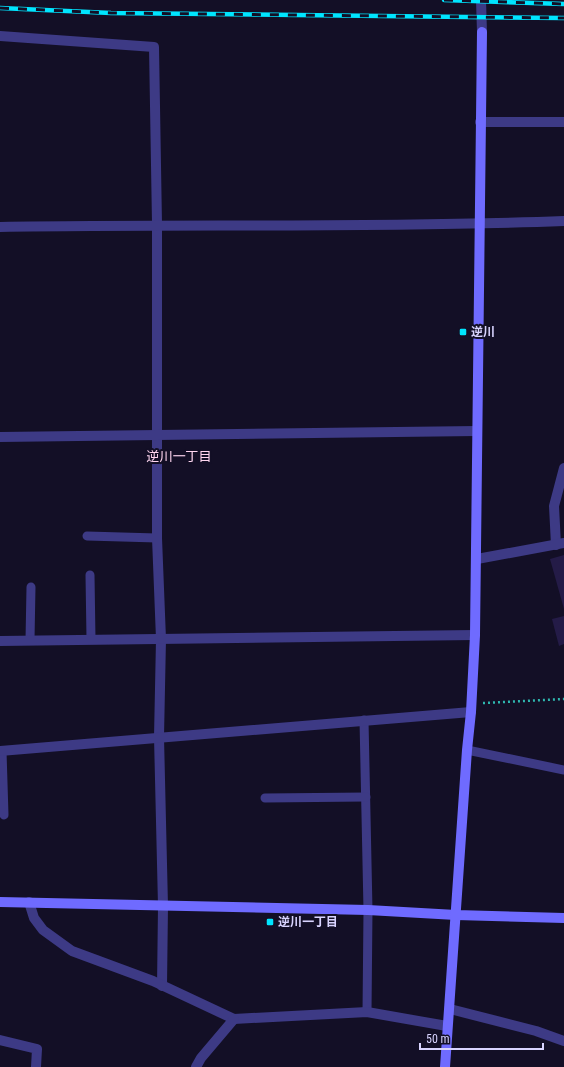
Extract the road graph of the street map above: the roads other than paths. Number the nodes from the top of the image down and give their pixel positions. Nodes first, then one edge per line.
1 (481, 0) edge
2 (0, 36) edge
3 (480, 122) junction
4 (564, 122) edge
5 (564, 221) edge
6 (157, 224) junction
7 (479, 224) junction
8 (0, 227) edge
9 (477, 431) junction
10 (158, 435) junction
11 (0, 437) edge
12 (564, 468) edge
13 (87, 536) dead end
14 (157, 538) junction
15 (560, 544) edge
16 (477, 559) junction
17 (90, 575) dead end
18 (31, 587) dead end
19 (475, 635) junction
20 (91, 639) junction
21 (161, 639) junction
22 (30, 640) junction
23 (0, 641) edge
24 (471, 708) junction
25 (364, 720) junction
26 (159, 737) junction
27 (467, 750) junction
28 (1, 751) edge
29 (564, 770) edge
30 (366, 797) junction
31 (265, 798) dead end
32 (4, 815) dead end
33 (0, 902) edge
34 (29, 902) junction
35 (163, 906) junction
36 (368, 910) junction
37 (456, 915) junction
38 (564, 918) edge
39 (162, 986) junction
40 (450, 1009) junction
41 (367, 1012) junction
42 (234, 1019) junction
43 (448, 1026) junction
44 (0, 1040) edge
45 (564, 1041) edge
46 (36, 1067) edge
47 (196, 1067) edge
48 (445, 1067) edge

1 - 3 street
2 - 6 street
3 - 4 street
3 - 7 street
5 - 7 street
6 - 7 street
6 - 8 street
6 - 10 street
7 - 9 street
9 - 10 street
9 - 16 street
10 - 11 street
10 - 14 street
12 - 15 street
13 - 14 lane
14 - 21 street
15 - 16 street
16 - 19 street
17 - 20 lane
18 - 22 lane
19 - 21 street
19 - 24 street
20 - 21 street
20 - 22 street
21 - 26 street
22 - 23 street
24 - 25 street
24 - 27 street
25 - 26 street
25 - 30 lane
26 - 28 street
26 - 35 street
27 - 29 lane
27 - 37 street
28 - 32 lane
30 - 31 lane
30 - 36 lane
33 - 34 street
34 - 35 street
34 - 39 street
35 - 36 street
35 - 39 street
36 - 37 street
36 - 41 lane
37 - 38 street
37 - 40 street
39 - 42 street
40 - 43 street
40 - 45 street
41 - 42 street
41 - 43 street
42 - 47 street
43 - 48 street
44 - 46 street

